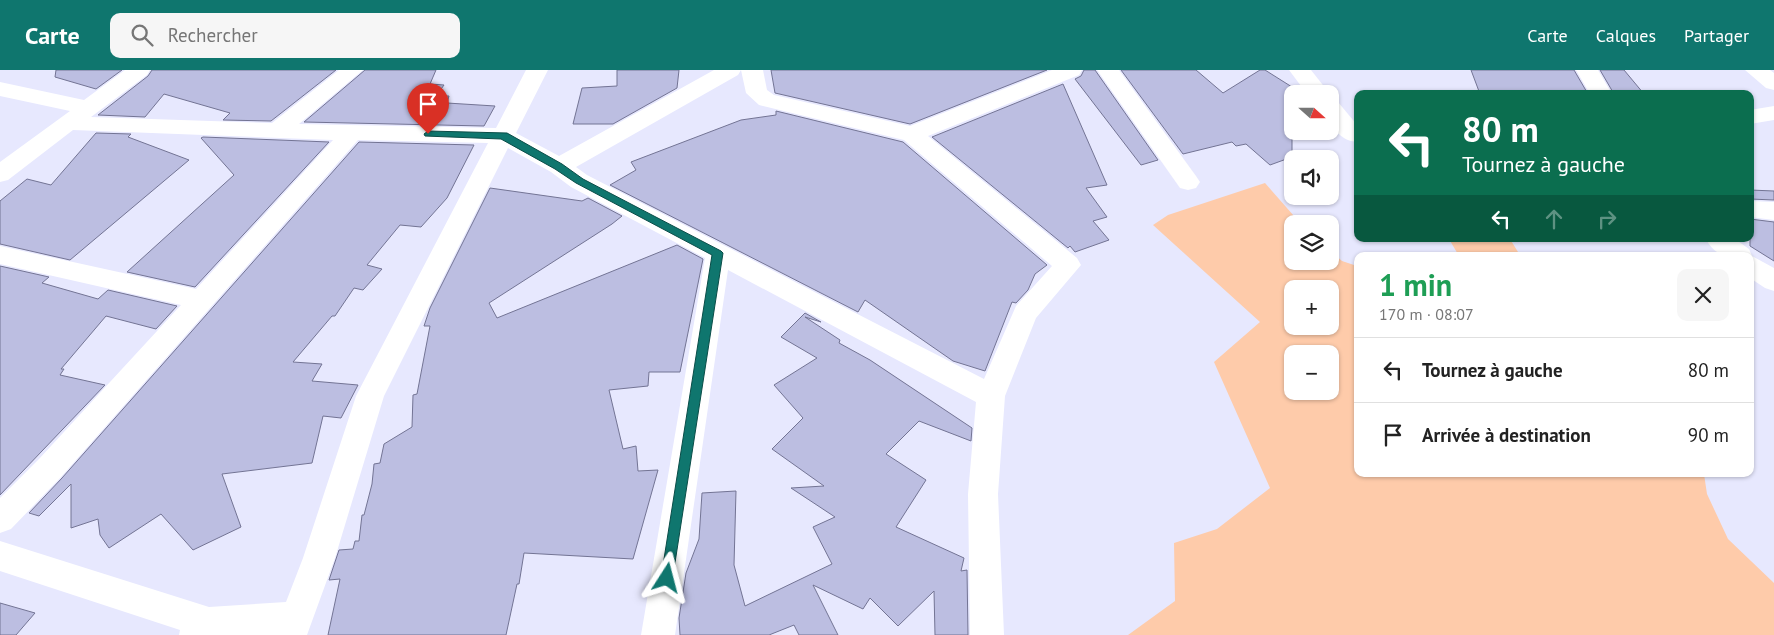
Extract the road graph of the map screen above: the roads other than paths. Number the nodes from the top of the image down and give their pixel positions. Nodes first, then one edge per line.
1 (139, 70) edge
2 (352, 70) edge
3 (537, 70) edge
4 (730, 70) edge
5 (752, 70) edge
6 (1071, 70) edge
7 (1108, 70) edge
8 (1300, 70) edge
9 (1587, 70) edge
10 (1756, 70) edge
11 (1774, 83) edge
12 (1312, 85) edge
13 (0, 89) edge
14 (1599, 90) edge
15 (89, 108) junction
16 (1774, 113) edge
17 (1754, 116) edge
18 (1339, 118) edge
19 (68, 123) junction
20 (277, 131) junction
21 (353, 132) junction
22 (912, 134) junction
23 (1352, 135) dead end
24 (503, 136) junction
25 (558, 166) junction
26 (0, 174) edge
27 (1188, 182) dead end
28 (1754, 209) edge
29 (1774, 211) edge
30 (1722, 242) edge
31 (1735, 252) edge
32 (718, 253) junction
33 (4, 260) edge
34 (1754, 267) edge
35 (1774, 281) edge
36 (201, 300) junction
37 (991, 396) junction
38 (0, 520) edge
39 (0, 556) edge
40 (294, 626) edge
41 (202, 629) edge
42 (658, 635) edge
43 (987, 635) edge

1 - 15 street
2 - 20 street
3 - 24 street
4 - 25 street
5 - 22 street
6 - 22 street
7 - 27 street
8 - 12 street
9 - 14 street
10 - 11 street
13 - 15 street
15 - 19 street
16 - 17 street
18 - 23 street
19 - 20 street
19 - 26 street
20 - 21 street
21 - 24 street
21 - 36 street
22 - 37 street
24 - 25 street
24 - 40 street
25 - 32 street
28 - 29 street
30 - 31 street
32 - 37 street
32 - 42 street
33 - 36 street
34 - 35 street
36 - 38 street
37 - 43 street
39 - 41 street
40 - 41 street

